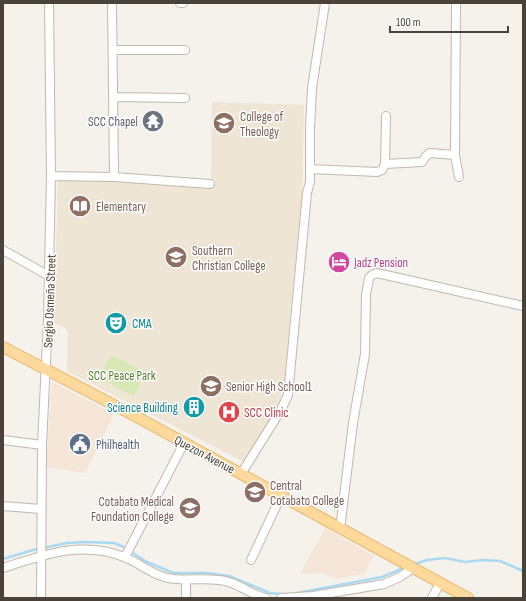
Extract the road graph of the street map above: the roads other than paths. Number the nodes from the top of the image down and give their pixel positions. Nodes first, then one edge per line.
1 (49, 3) edge
2 (112, 3) edge
3 (325, 3) edge
4 (456, 3) edge
5 (113, 50) junction
6 (185, 50) dead end
7 (113, 97) junction
8 (185, 98) dead end
9 (386, 116) dead end
10 (455, 155) junction
11 (385, 164) junction
12 (310, 169) junction
13 (51, 176) junction
14 (458, 176) dead end
15 (114, 178) junction
16 (210, 184) dead end
17 (3, 250) edge
18 (50, 276) junction
19 (523, 306) edge
20 (3, 347) edge
21 (46, 371) junction
22 (3, 440) edge
23 (184, 443) junction
24 (42, 445) junction
25 (242, 474) junction
26 (282, 496) junction
27 (3, 506) edge
28 (41, 510) junction
29 (340, 529) junction
30 (128, 553) junction
31 (41, 555) junction
32 (251, 560) dead end
33 (3, 568) edge
34 (414, 568) junction
35 (186, 580) junction
36 (440, 583) junction
37 (334, 596) edge
38 (257, 597) edge
39 (41, 598) edge
40 (186, 598) edge
41 (266, 598) edge
42 (281, 598) edge
43 (432, 598) edge
44 (468, 598) edge

1 - 13 street, Sergio Osmeña Street
2 - 5 street
3 - 12 street
4 - 10 street
5 - 6 street
5 - 7 street
7 - 8 street
7 - 15 street
9 - 11 street
10 - 11 street
10 - 14 street
11 - 12 street
12 - 25 street
13 - 15 street
13 - 18 street, Sergio Osmeña Street
15 - 16 street
17 - 18 street
18 - 21 street, Sergio Osmeña Street
19 - 29 street
20 - 21 main road, Quezon Avenue
21 - 23 main road, Quezon Avenue
21 - 24 street, Sergio Osmeña Street
22 - 24 street
23 - 25 main road, Quezon Avenue
23 - 30 street
24 - 28 street, Sergio Osmeña Street
25 - 26 main road, Quezon Avenue
26 - 29 main road, Quezon Avenue
26 - 32 street
27 - 28 street
28 - 31 street, Sergio Osmeña Street
29 - 34 main road, Quezon Avenue
30 - 31 street
30 - 35 street
31 - 33 street
31 - 39 street, Sergio Osmeña Street
34 - 36 main road, Quezon Avenue
34 - 37 street
35 - 38 street
35 - 40 street
36 - 43 street
36 - 44 main road, Quezon Avenue
37 - 42 street
38 - 41 street

